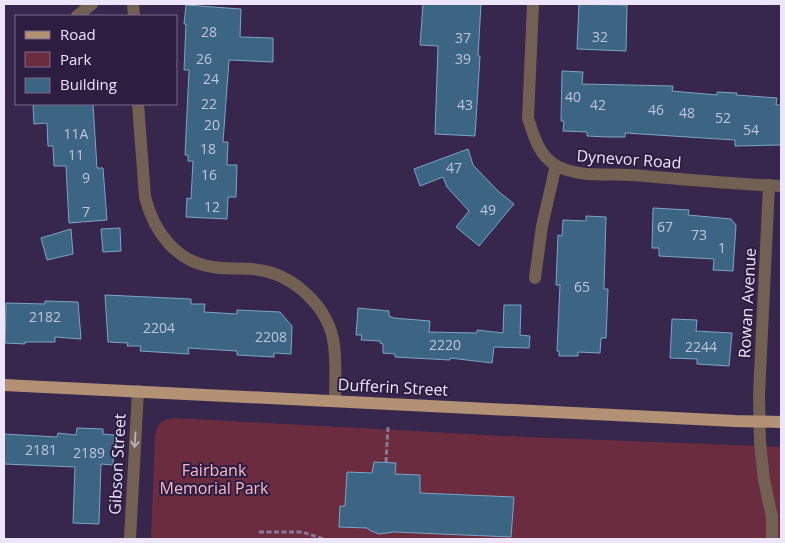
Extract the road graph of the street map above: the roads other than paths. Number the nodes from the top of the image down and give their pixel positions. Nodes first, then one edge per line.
1 (92, 4) edge
2 (533, 4) edge
3 (78, 15) edge
4 (138, 105) edge
5 (556, 165) junction
6 (775, 185) edge
7 (535, 278) dead end
8 (4, 385) edge
9 (138, 391) junction
10 (335, 400) junction
11 (760, 421) junction
12 (781, 422) edge
13 (130, 539) edge
14 (772, 539) edge

1 - 3 street
2 - 5 street, Dynevor Road
4 - 10 street
5 - 6 street, Dynevor Road
5 - 7 street
6 - 11 street, Rowan Avenue
8 - 9 main road, Dufferin Street
9 - 10 main road, Dufferin Street
9 -> 13 street, Gibson Street
10 - 11 main road, Dufferin Street
11 - 12 main road, Dufferin Street
11 - 14 street, Rowan Avenue

